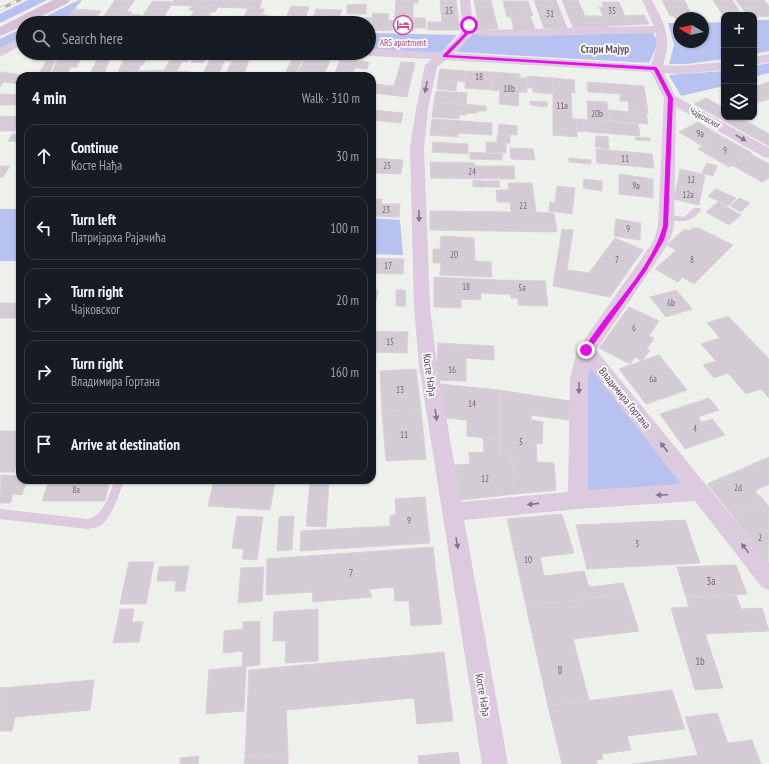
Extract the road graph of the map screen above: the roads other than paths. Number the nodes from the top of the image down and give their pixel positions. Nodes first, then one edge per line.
1 (63, 0) edge
2 (465, 0) edge
3 (647, 0) edge
4 (32, 16) edge
5 (16, 24) edge
6 (661, 29) junction
7 (468, 30) junction
8 (0, 32) edge
9 (16, 43) edge
10 (376, 52) edge
11 (0, 53) edge
12 (444, 56) junction
13 (769, 58) edge
14 (757, 60) edge
15 (721, 66) edge
16 (656, 69) junction
17 (670, 98) junction
18 (769, 154) edge
19 (697, 210) dead end
20 (666, 216) junction
21 (586, 350) junction
22 (118, 484) edge
23 (701, 492) junction
24 (578, 500) junction
25 (452, 512) junction
26 (0, 514) edge
27 (769, 579) edge
28 (495, 764) edge

1 - 4 main road
2 - 7 street
3 - 6 street
5 - 8 main road
6 - 7 street
6 - 16 street
7 - 12 street, Косте Нађа
9 - 11 street
10 - 12 street
12 - 16 street
12 -> 25 street, Косте Нађа
13 - 14 street
15 - 16 street
16 - 17 street
17 -> 18 street, Чајковског
17 - 20 street
19 - 20 lane
20 - 21 street
23 -> 21 street, Владимира Гортана
21 -> 24 street
22 - 26 lane
23 -> 24 street
27 -> 23 street, Владимира Гортана
24 -> 25 street
25 -> 28 street, Косте Нађа

